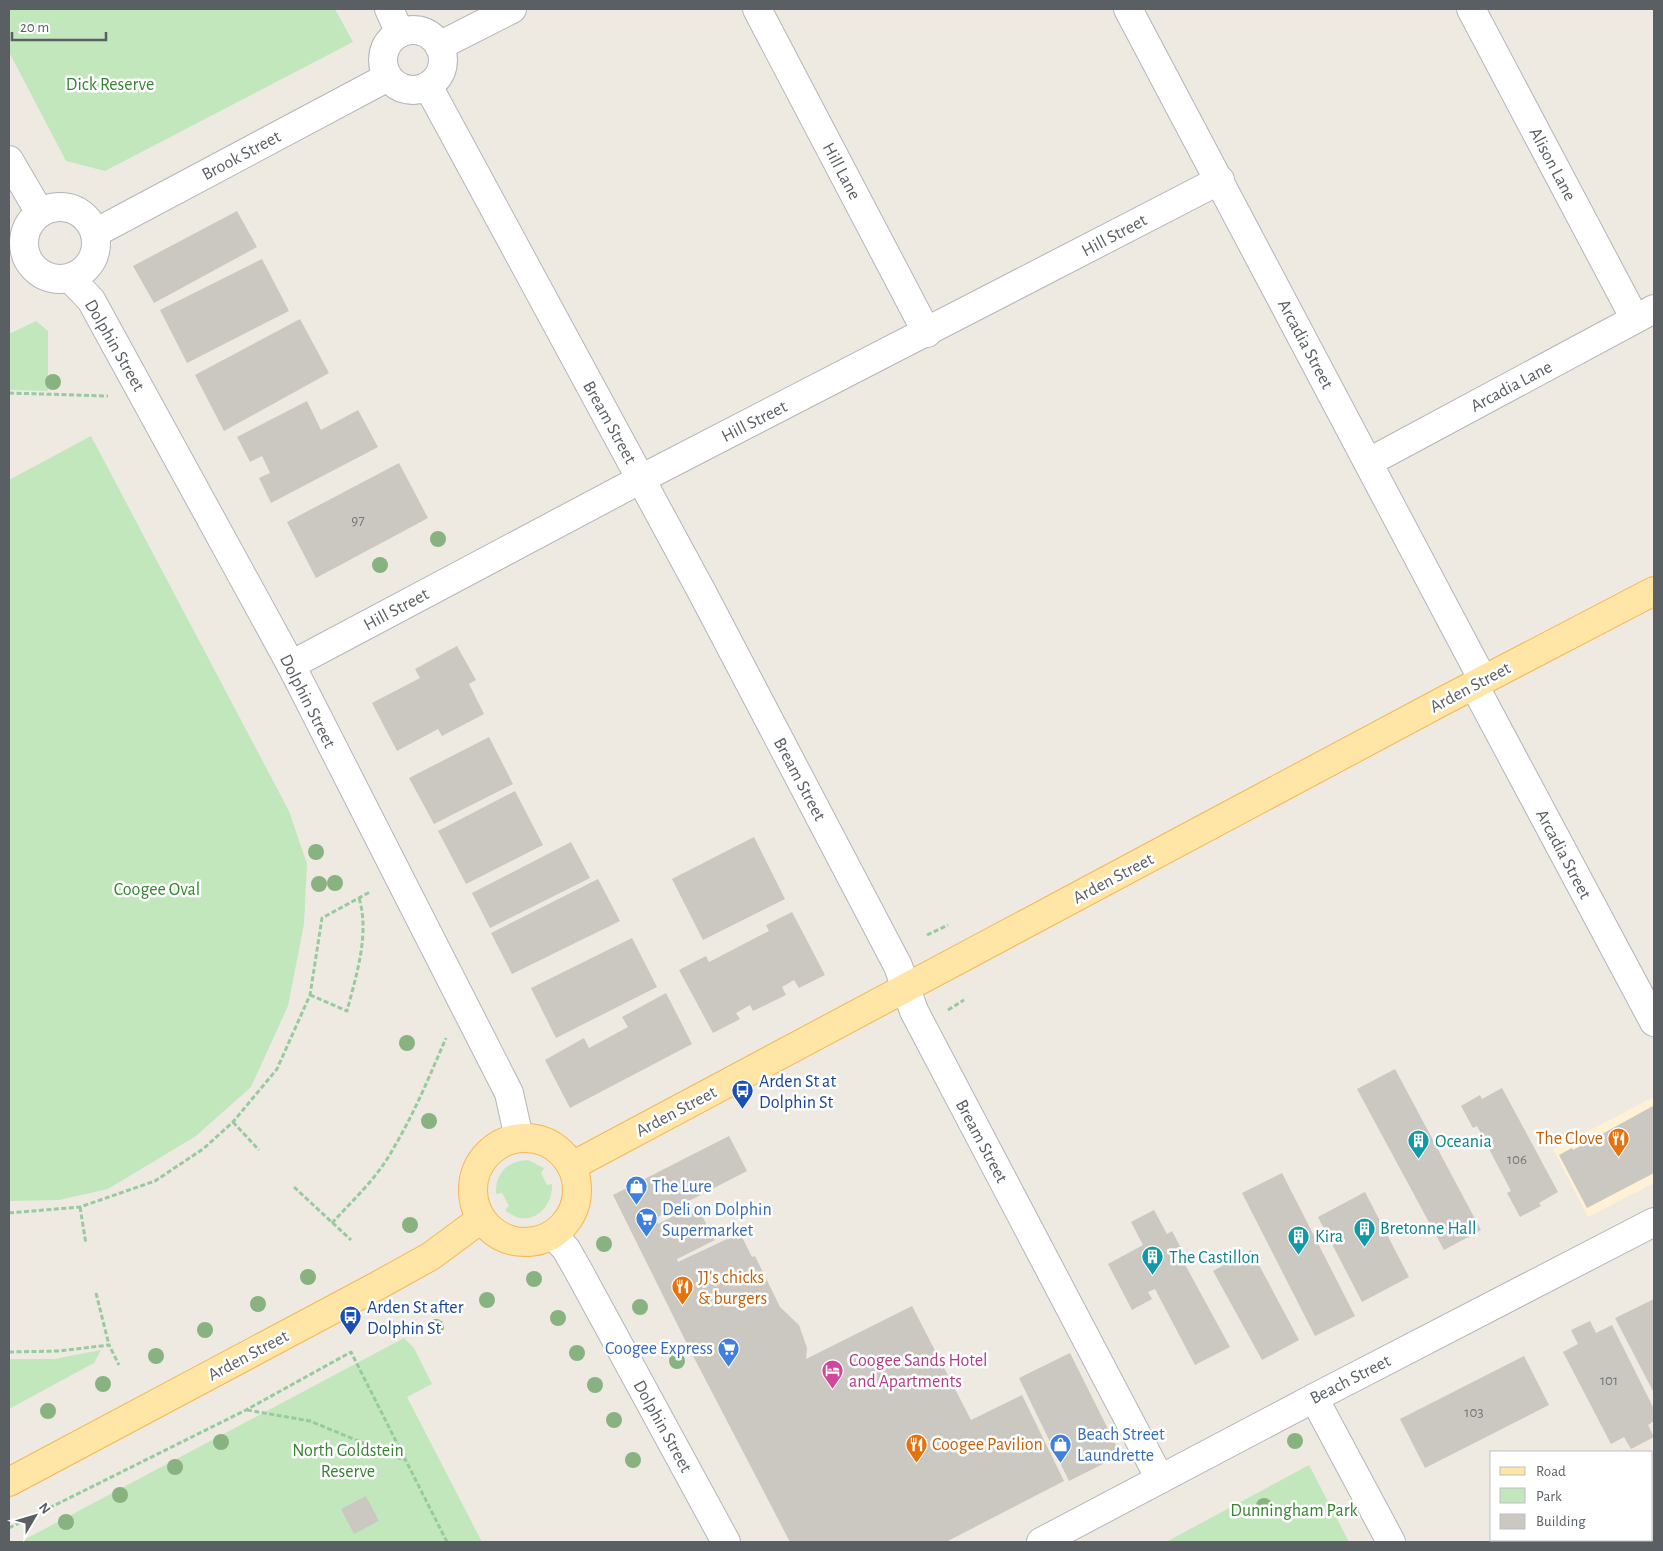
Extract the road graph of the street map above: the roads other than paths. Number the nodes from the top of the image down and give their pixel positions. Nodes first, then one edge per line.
1 (512, 9) edge
2 (757, 9) edge
3 (1128, 9) edge
4 (1472, 9) edge
5 (395, 21) edge
6 (439, 46) junction
7 (388, 77) junction
8 (428, 86) junction
9 (9, 160) edge
10 (1220, 180) junction
11 (40, 213) junction
12 (95, 233) junction
13 (18, 264) edge
14 (70, 278) junction
15 (1645, 314) edge
16 (927, 333) junction
17 (1369, 462) junction
18 (641, 479) junction
19 (1654, 591) edge
20 (291, 665) junction
21 (1479, 682) junction
22 (906, 988) junction
23 (1654, 1022) edge
24 (520, 1138) junction
25 (572, 1166) junction
26 (481, 1219) junction
27 (1654, 1222) edge
28 (553, 1235) junction
29 (1314, 1398) junction
30 (1160, 1479) junction
31 (9, 1482) edge
32 (1044, 1541) edge
33 (726, 1542) edge
34 (1391, 1542) edge

1 - 6 street
2 - 16 street, Hill Lane
3 - 10 street, Arcadia Street
4 - 15 street, Alison Lane
5 - 6 street
5 - 7 street
6 - 8 street
7 - 8 street
7 - 12 street, Brook Street
8 - 18 street, Bream Street
9 - 11 street
10 - 16 street, Hill Street
10 - 17 street, Arcadia Street
11 - 12 street
11 - 13 street
12 - 14 street
13 - 14 street
14 - 20 street, Dolphin Street
15 - 17 street, Arcadia Lane
16 - 18 street, Hill Street
17 - 21 street, Arcadia Street
18 - 20 street, Hill Street
18 - 22 street, Bream Street
19 - 21 main road, Arden Street
20 - 24 street, Dolphin Street
21 - 22 main road, Arden Street
21 - 23 street, Arcadia Street
22 - 25 main road, Arden Street
22 - 30 street, Bream Street
24 - 25 main road
24 - 26 main road
25 - 28 main road
26 - 28 main road
26 - 31 main road, Arden Street
27 - 29 street, Beach Street
28 - 33 street, Dolphin Street
29 - 30 street, Beach Street
29 - 34 street
30 - 32 street, Beach Street

